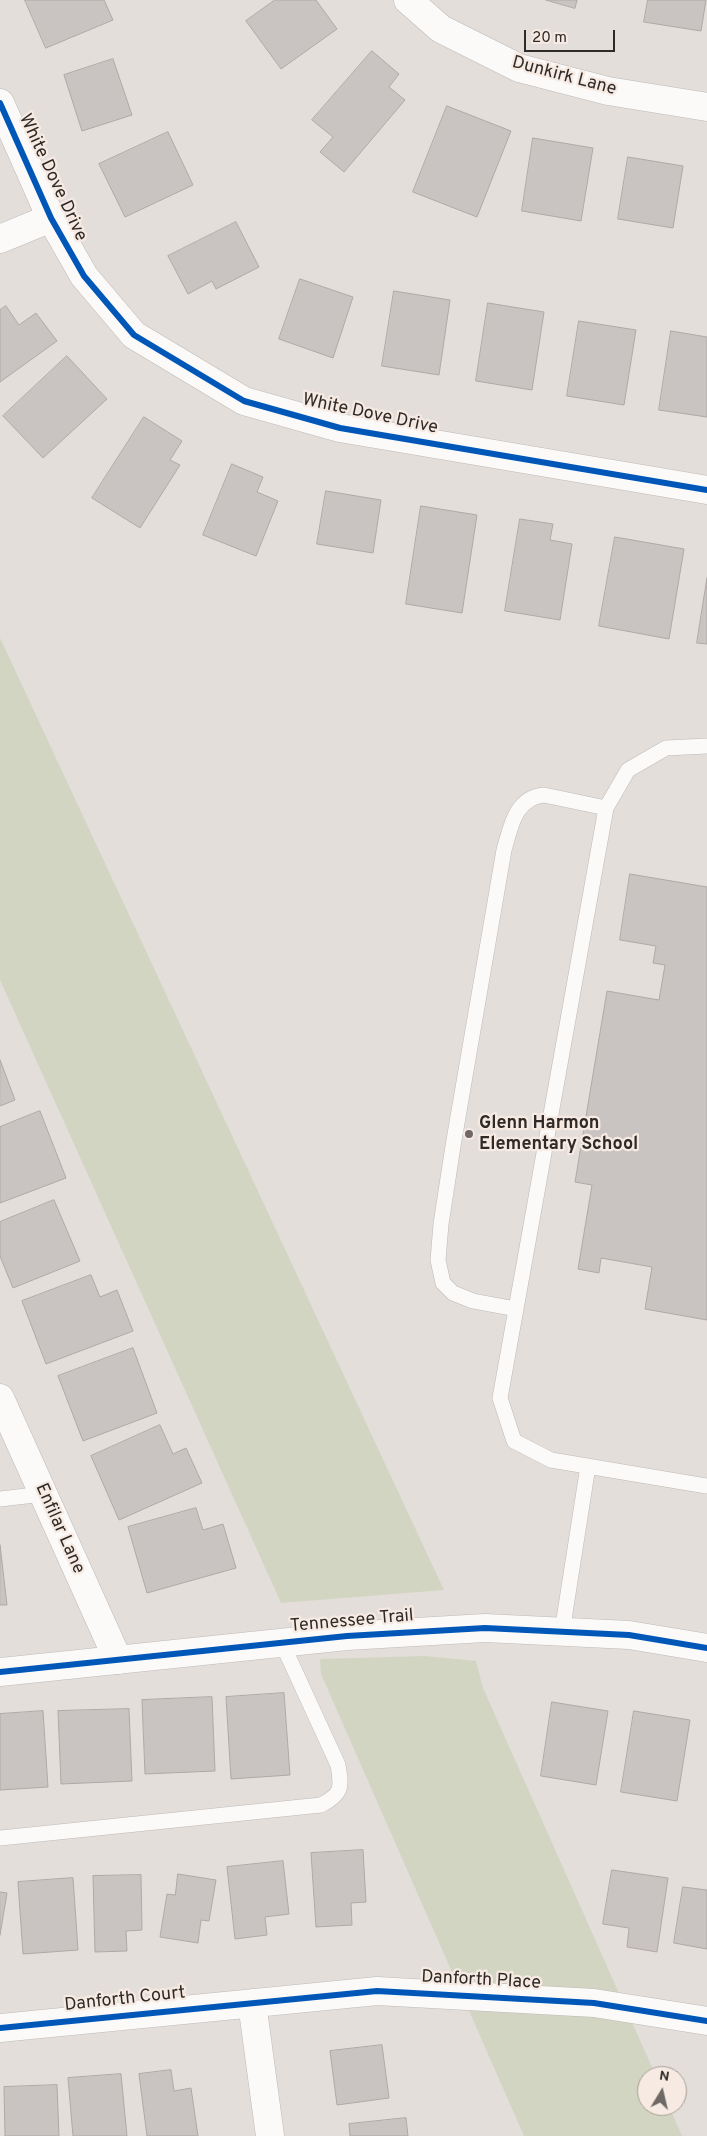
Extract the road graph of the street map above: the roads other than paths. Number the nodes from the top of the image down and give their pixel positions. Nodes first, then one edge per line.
1 (408, 0) edge
2 (0, 103) edge
3 (707, 107) edge
4 (51, 218) junction
5 (0, 239) edge
6 (707, 490) edge
7 (707, 746) edge
8 (606, 808) junction
9 (516, 1310) junction
10 (0, 1398) edge
11 (588, 1466) junction
12 (707, 1486) edge
13 (43, 1494) junction
14 (0, 1499) edge
15 (562, 1632) junction
16 (282, 1643) junction
17 (707, 1648) edge
18 (118, 1660) junction
19 (0, 1672) edge
20 (0, 1838) edge
21 (252, 2003) junction
22 (707, 2021) edge
23 (0, 2028) edge
24 (270, 2136) edge

1 - 3 street, Dunkirk Lane
2 - 4 street, White Dove Drive
4 - 5 street
4 - 6 street, White Dove Drive
7 - 8 lane
8 - 9 lane
8 - 9 lane
9 - 11 lane
10 - 13 street, Enfilar Lane
11 - 12 lane
11 - 15 lane
13 - 14 lane
13 - 18 street, Enfilar Lane
15 - 16 street, Tennessee Trail
15 - 17 street, Tennessee Trail
16 - 18 street, Tennessee Trail
16 - 20 lane
18 - 19 street, Tennessee Trail
21 - 22 street, Danforth Place
21 - 23 street, Danforth Court
21 - 24 street

